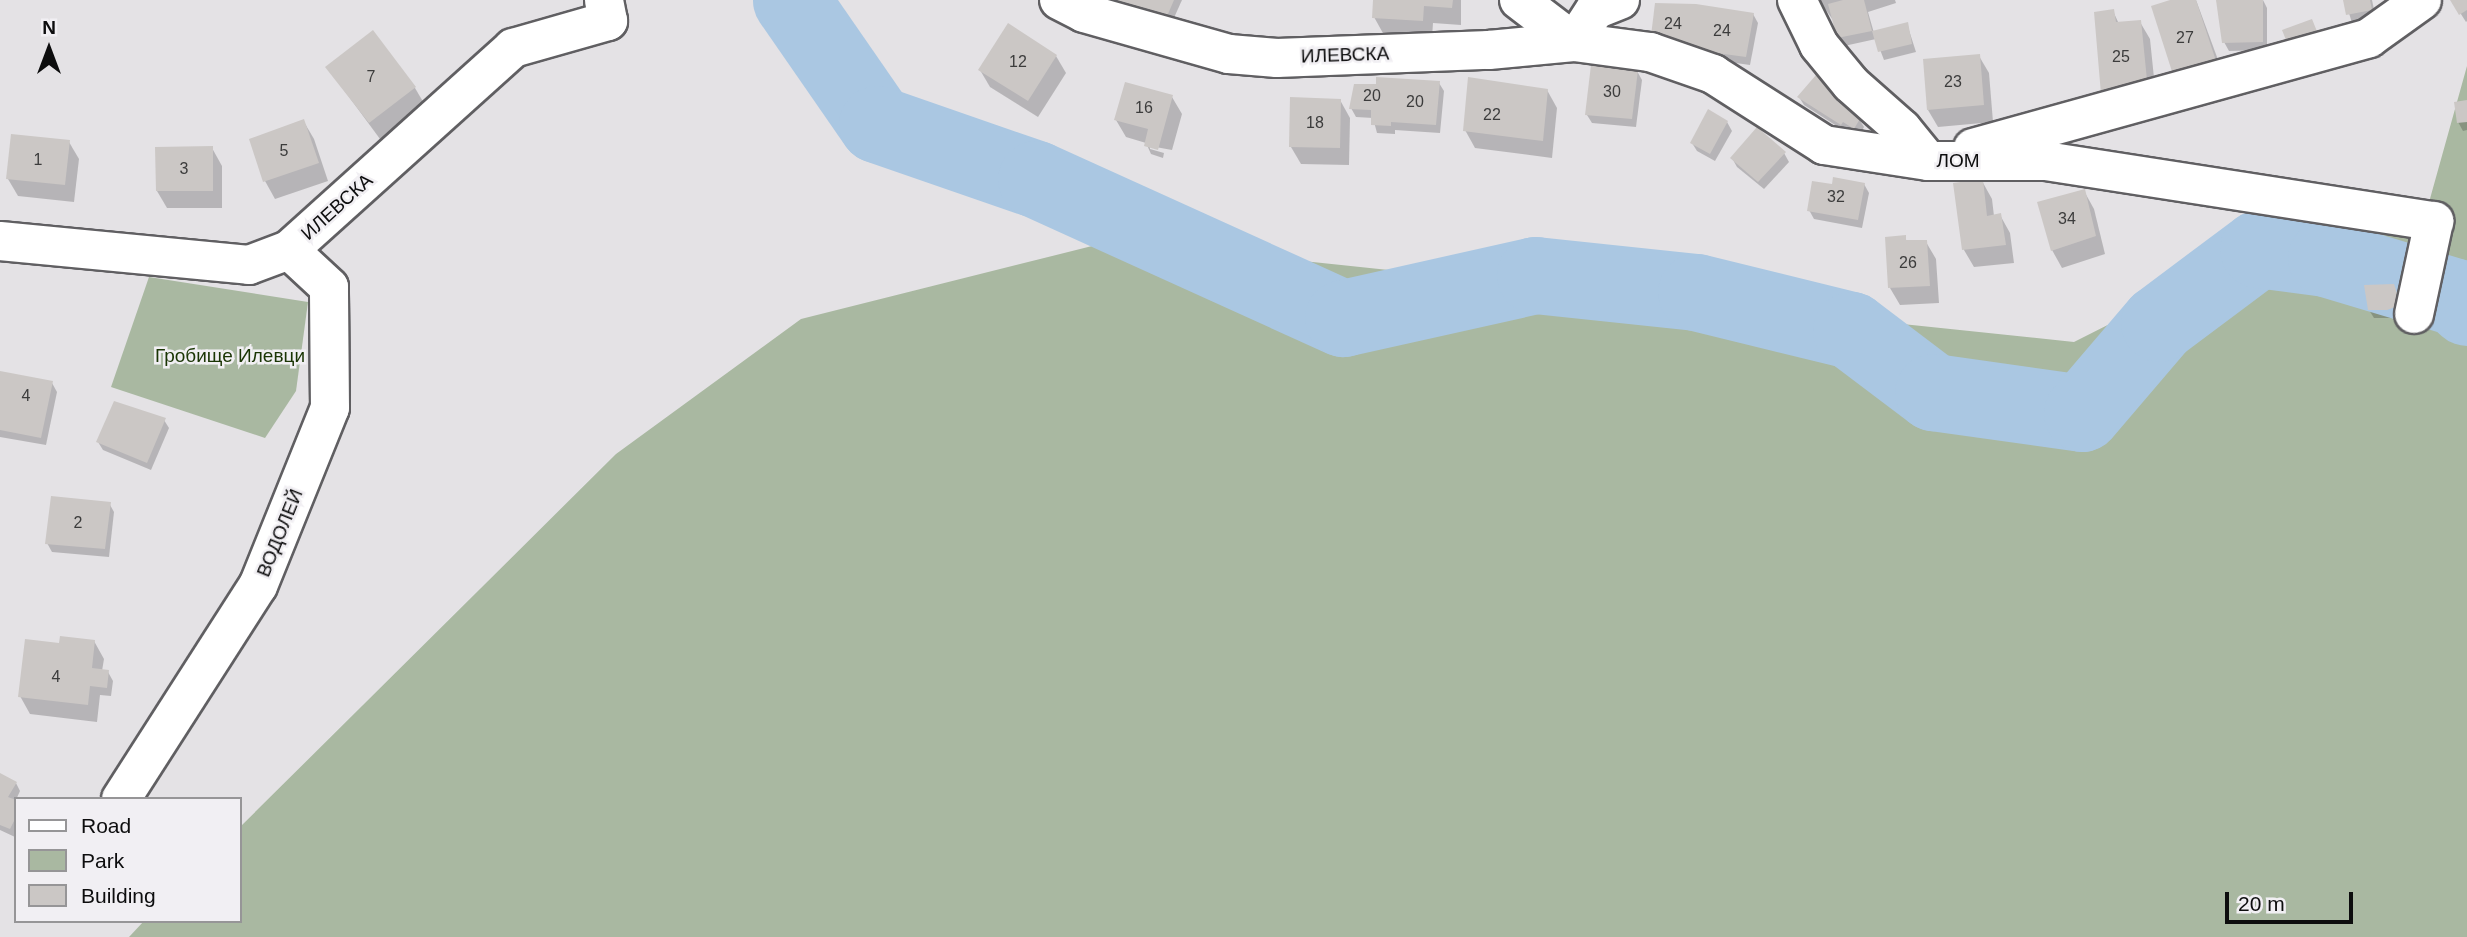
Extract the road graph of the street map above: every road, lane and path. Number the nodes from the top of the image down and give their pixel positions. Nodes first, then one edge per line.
1 (1059, 0) edge
2 (1519, 0) edge
3 (1620, 0) edge
4 (1797, 0) edge
5 (2422, 0) edge
6 (606, 11) edge
7 (1574, 42) junction
8 (1928, 161) junction
9 (0, 241) edge
10 (289, 250) junction
11 (2416, 307) dead end
12 (122, 797) edge

1 - 7 street, ИЛЕВСКА
2 - 7 street, ЛОМ
3 - 7 street
4 - 8 street
5 - 8 street
6 - 10 street, ИЛЕВСКА
7 - 8 street, ЛОМ
8 - 11 street, ЛОМ
9 - 10 street, ИЛЕВСКА
10 - 12 street, ВОДОЛЕЙ

